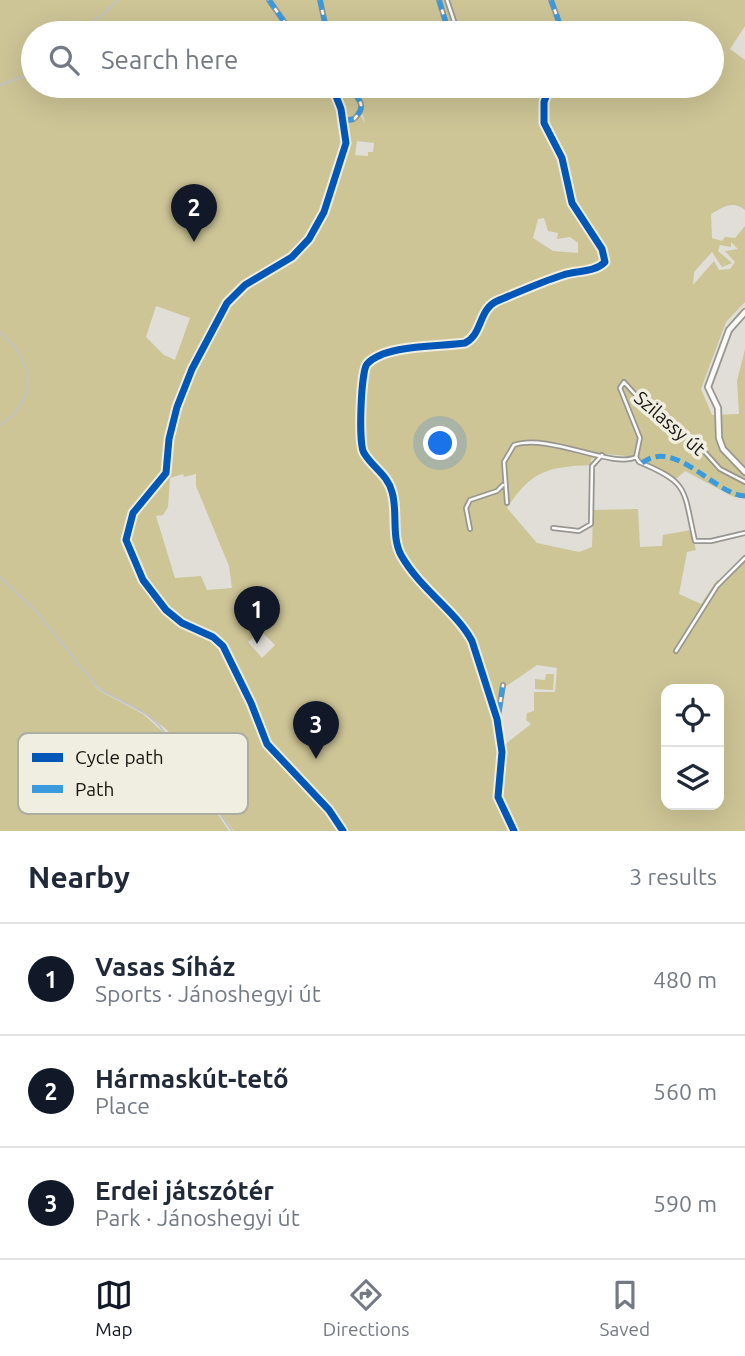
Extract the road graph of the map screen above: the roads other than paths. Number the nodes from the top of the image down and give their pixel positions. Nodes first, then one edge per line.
1 (270, 0) edge
2 (320, 0) edge
3 (439, 0) edge
4 (447, 0) edge
5 (551, 0) edge
6 (284, 21) edge
7 (324, 21) edge
8 (445, 21) edge
9 (454, 21) edge
10 (559, 21) edge
11 (336, 98) edge
12 (359, 98) edge
13 (546, 98) edge
14 (344, 121) junction
15 (745, 312) edge
16 (602, 456) junction
17 (636, 457) junction
18 (745, 472) edge
19 (745, 482) edge
20 (504, 485) junction
21 (507, 503) dead end
22 (553, 528) dead end
23 (470, 529) dead end
24 (745, 533) edge
25 (745, 558) edge
26 (676, 651) dead end
27 (503, 685) dead end
28 (497, 719) junction
29 (343, 831) edge
30 (514, 831) edge

1 - 6 street
2 - 7 street
3 - 8 street
4 - 9 street
5 - 10 street
11 - 14 street
12 - 14 street
13 - 28 street
14 - 29 street
15 - 18 street
16 - 17 street
16 - 20 street
16 - 22 street
17 - 19 street, Szilassy út
17 - 24 street
20 - 21 street
20 - 23 street
25 - 26 street
27 - 28 street
28 - 30 street

